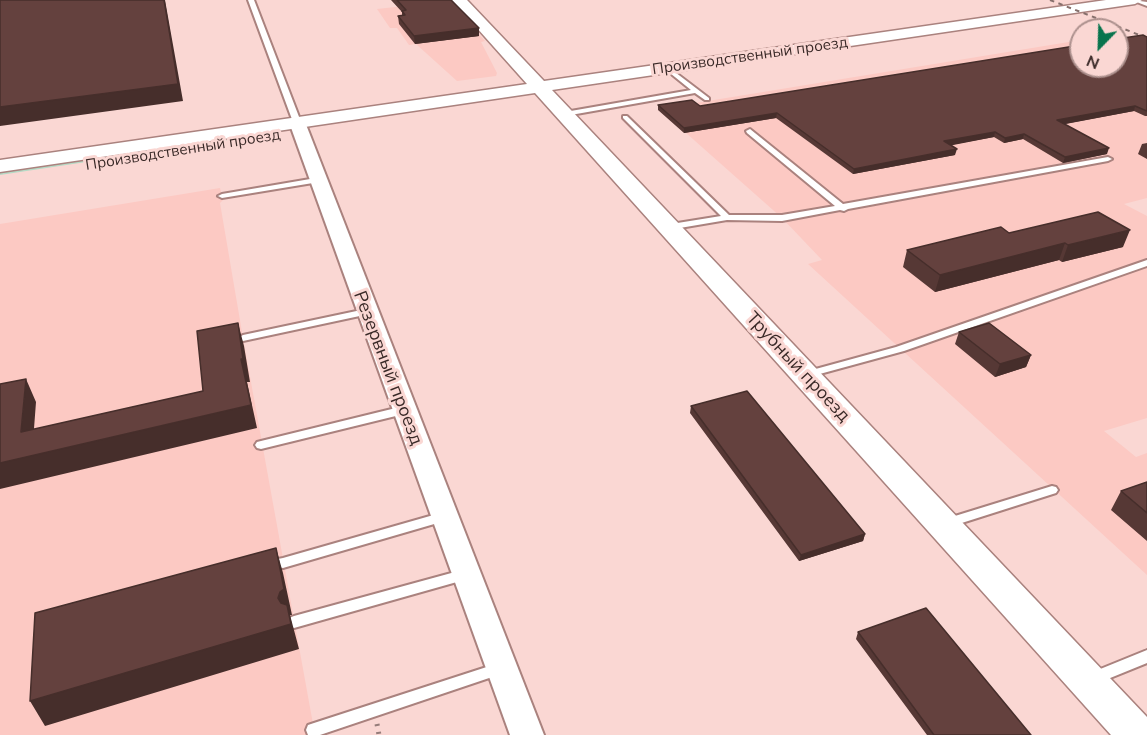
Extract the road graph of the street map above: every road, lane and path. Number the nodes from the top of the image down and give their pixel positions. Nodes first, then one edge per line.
1 (251, 0) edge
2 (459, 0) edge
3 (1135, 0) edge
4 (1147, 4) edge
5 (667, 68) junction
6 (540, 88) junction
7 (696, 91) junction
8 (707, 99) dead end
9 (565, 114) junction
10 (624, 117) dead end
11 (298, 126) junction
12 (750, 131) dead end
13 (1108, 159) dead end
14 (0, 166) edge
15 (0, 178) edge
16 (316, 180) junction
17 (222, 196) dead end
18 (844, 209) junction
19 (727, 217) junction
20 (669, 227) junction
21 (1147, 263) edge
22 (366, 312) junction
23 (243, 339) edge
24 (805, 375) junction
25 (404, 410) junction
26 (261, 445) dead end
27 (1052, 490) dead end
28 (445, 517) junction
29 (943, 524) junction
30 (283, 563) dead end
31 (466, 574) junction
32 (294, 622) dead end
33 (1147, 656) edge
34 (502, 668) junction
35 (1087, 681) junction
36 (314, 730) dead end
37 (527, 735) edge
38 (1137, 735) edge

1 - 11 lane, Резервный проезд
2 - 6 street, Трубный проезд
3 - 4 lane
3 - 5 street, Производственный проезд
5 - 6 street, Производственный проезд
5 - 7 lane
6 - 9 street, Трубный проезд
6 - 11 street, Производственный проезд
7 - 8 lane
7 - 9 lane
9 - 20 street, Трубный проезд
10 - 19 lane
11 - 14 street, Производственный проезд
11 - 15 street, Производственный проезд
11 - 16 street, Резервный проезд
12 - 18 lane
13 - 18 lane
16 - 17 lane
16 - 22 street, Резервный проезд
18 - 19 lane
19 - 20 lane
20 - 24 street, Трубный проезд
21 - 24 lane
22 - 23 lane
22 - 25 street, Резервный проезд
24 - 29 street, Трубный проезд
25 - 26 lane
25 - 28 street, Резервный проезд
27 - 29 lane
28 - 30 lane
28 - 31 street, Резервный проезд
29 - 35 street, Трубный проезд
31 - 32 lane
31 - 34 street, Резервный проезд
33 - 35 lane
34 - 36 lane
34 - 37 street, Резервный проезд
35 - 38 street, Трубный проезд

